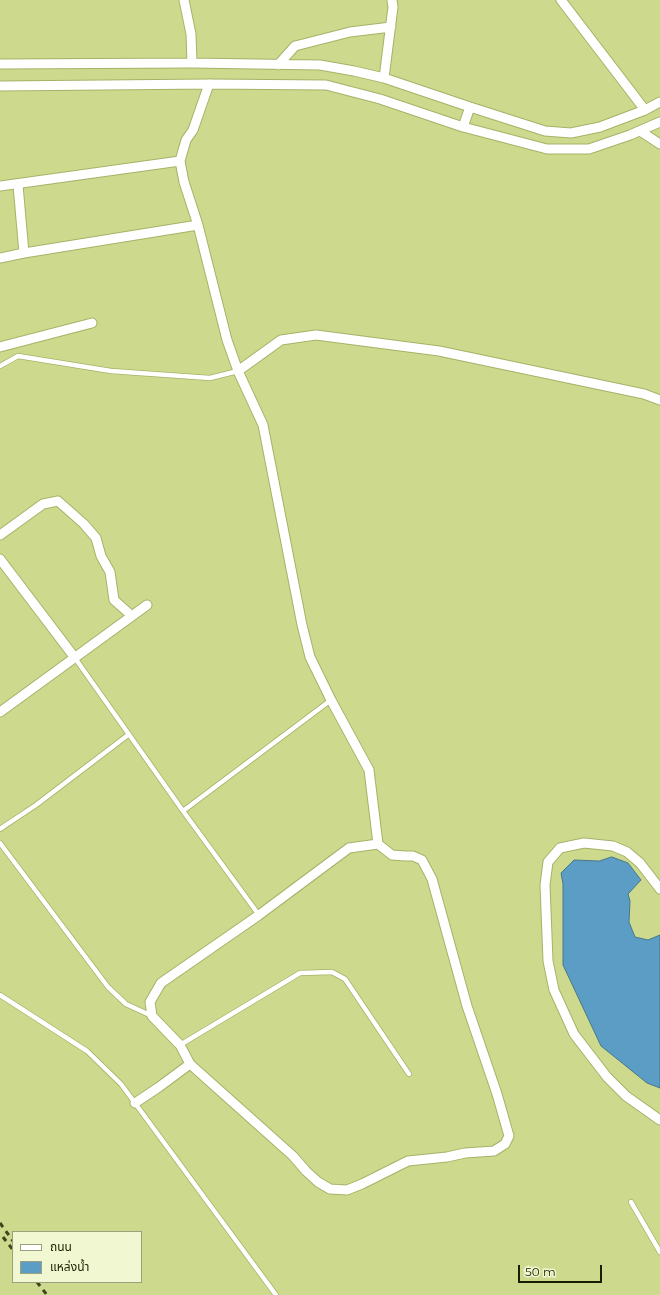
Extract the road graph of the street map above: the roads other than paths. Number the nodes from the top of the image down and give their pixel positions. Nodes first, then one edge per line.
1 (184, 0) edge
2 (392, 0) edge
3 (561, 0) edge
4 (391, 27) junction
5 (192, 63) junction
6 (0, 64) edge
7 (278, 65) junction
8 (384, 78) junction
9 (210, 84) junction
10 (0, 86) edge
11 (660, 102) edge
12 (470, 108) junction
13 (646, 110) junction
14 (660, 122) edge
15 (464, 127) junction
16 (640, 131) junction
17 (660, 144) edge
18 (180, 161) junction
19 (18, 185) junction
20 (0, 186) edge
21 (198, 224) junction
22 (24, 253) junction
23 (0, 258) edge
24 (92, 322) dead end
25 (0, 347) edge
26 (0, 366) edge
27 (238, 371) junction
28 (660, 400) edge
29 (0, 535) edge
30 (0, 559) edge
31 (147, 605) dead end
32 (132, 616) junction
33 (75, 658) junction
34 (331, 700) junction
35 (0, 712) edge
36 (128, 734) junction
37 (182, 811) junction
38 (0, 829) edge
39 (0, 843) edge
40 (378, 844) junction
41 (660, 889) edge
42 (259, 915) junction
43 (0, 995) edge
44 (152, 1016) junction
45 (180, 1045) junction
46 (190, 1064) junction
47 (409, 1074) dead end
48 (134, 1103) junction
49 (660, 1120) edge
50 (631, 1202) dead end
51 (660, 1252) edge
52 (276, 1295) edge

1 - 5 street
2 - 4 street
3 - 13 street
4 - 7 street
4 - 8 street
5 - 6 street
5 - 7 street
7 - 8 street
8 - 12 street
9 - 10 street
9 - 15 street
9 - 18 street
11 - 13 street
12 - 13 street
12 - 15 street
14 - 16 street
15 - 16 street
16 - 17 street
18 - 19 street
18 - 21 street
19 - 20 street
19 - 22 street
21 - 22 street
21 - 27 street
22 - 23 street
24 - 25 street
26 - 27 lane
27 - 28 street
27 - 34 street
29 - 32 street
30 - 33 street
31 - 32 street
32 - 33 street
33 - 35 street
33 - 36 lane
34 - 37 lane
34 - 40 street
36 - 37 lane
36 - 38 lane
37 - 42 lane
39 - 44 lane
40 - 42 street
40 - 46 street
41 - 49 street
42 - 44 street
43 - 48 lane
44 - 45 street
45 - 46 street
45 - 47 lane
46 - 48 street
48 - 52 lane
50 - 51 lane

